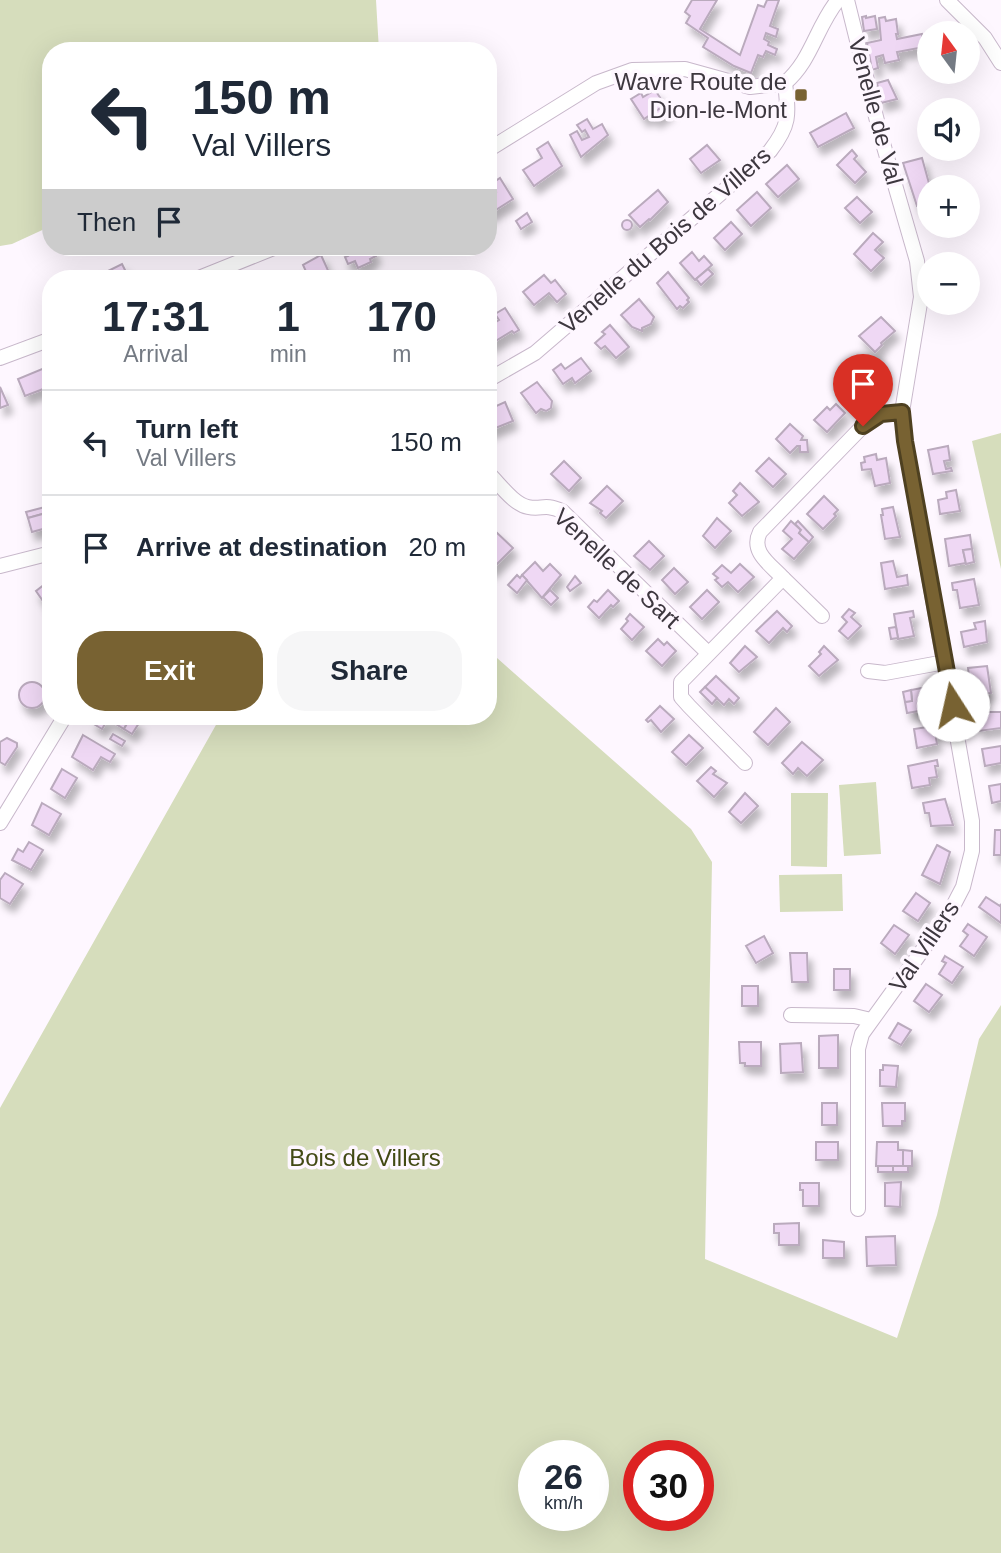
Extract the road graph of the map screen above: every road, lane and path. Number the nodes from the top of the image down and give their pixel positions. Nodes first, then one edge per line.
1 (838, 0) edge
2 (846, 0) edge
3 (947, 0) edge
4 (1001, 63) edge
5 (785, 83) junction
6 (497, 144) edge
7 (254, 256) edge
8 (917, 261) edge
9 (219, 270) edge
10 (918, 315) edge
11 (42, 342) edge
12 (0, 358) edge
13 (497, 375) edge
14 (902, 412) junction
15 (497, 482) edge
16 (42, 555) edge
17 (0, 566) edge
18 (783, 578) junction
19 (822, 615) dead end
20 (708, 653) junction
21 (945, 662) junction
22 (869, 671) dead end
23 (59, 725) edge
24 (746, 762) dead end
25 (0, 822) edge
26 (791, 1015) dead end
27 (871, 1020) junction
28 (858, 1209) dead end

1 - 5 street
2 - 8 street, Venelle de Val
3 - 4 street
5 - 6 street
5 - 13 street, Venelle du Bois de Villers
7 - 9 street
10 - 14 street, Val Villers
11 - 12 street
14 - 18 street
14 - 21 street, Val Villers
15 - 20 street, Venelle de Sart
16 - 17 street
18 - 19 street
18 - 20 street
20 - 24 street
21 - 22 street
21 - 27 street, Val Villers
23 - 25 street
26 - 27 street
27 - 28 street, Val Villers

